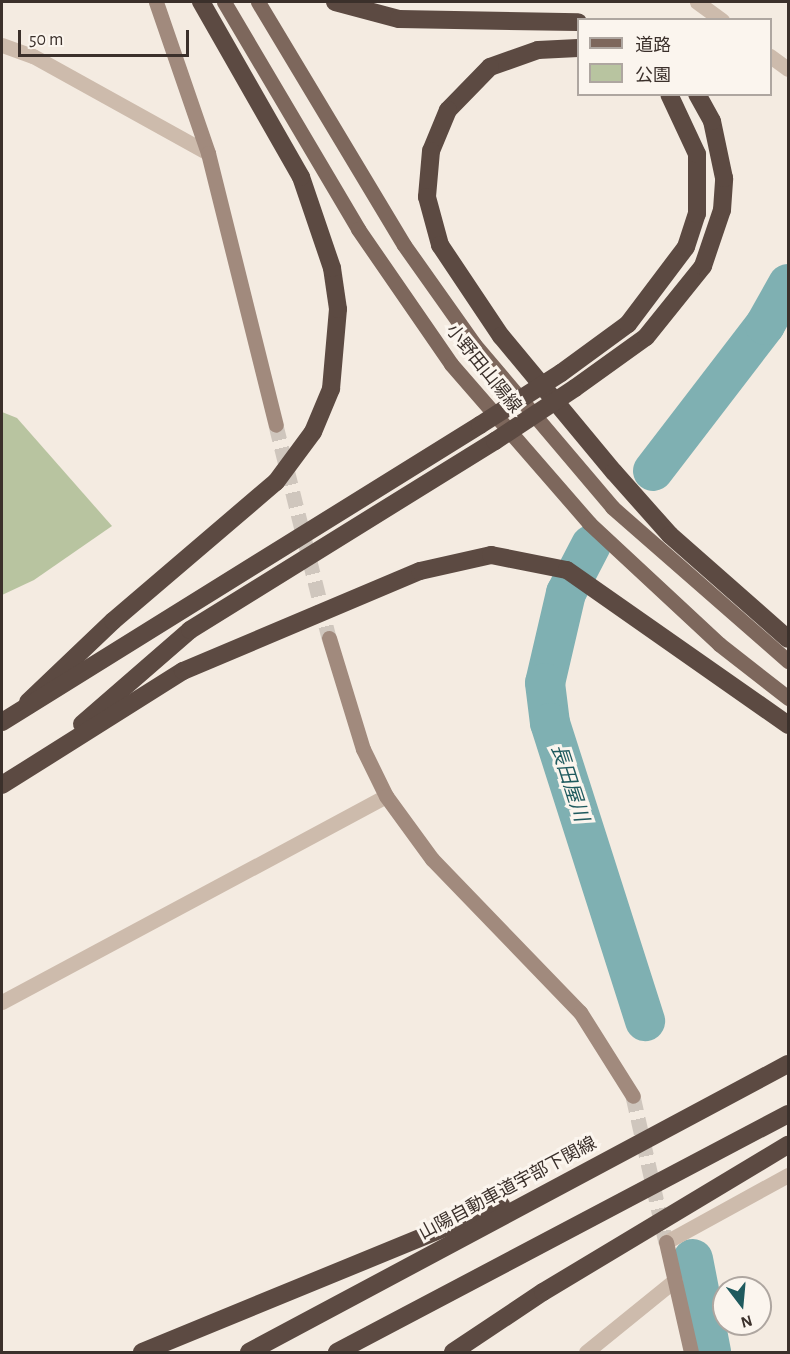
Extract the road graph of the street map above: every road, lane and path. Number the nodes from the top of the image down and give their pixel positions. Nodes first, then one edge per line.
1 (156, 2) edge
2 (201, 2) edge
3 (224, 2) edge
4 (258, 2) edge
5 (335, 2) edge
6 (698, 2) edge
7 (719, 18) edge
8 (577, 22) edge
9 (2, 45) edge
10 (577, 48) edge
11 (772, 57) edge
12 (789, 69) edge
13 (670, 96) edge
14 (698, 96) edge
15 (208, 153) junction
16 (276, 425) tunnel mouth
17 (329, 638) tunnel mouth
18 (789, 639) edge
19 (789, 661) edge
20 (789, 698) edge
21 (28, 702) junction
22 (2, 722) edge
23 (789, 725) edge
24 (40, 761) junction
25 (2, 785) edge
26 (386, 796) junction
27 (2, 1002) edge
28 (789, 1064) edge
29 (633, 1096) tunnel mouth
30 (789, 1114) edge
31 (789, 1145) edge
32 (599, 1163) junction
33 (789, 1175) edge
34 (675, 1280) junction
35 (142, 1353) edge
36 (249, 1353) edge
37 (337, 1353) edge
38 (453, 1353) edge
39 (586, 1353) edge
40 (691, 1353) edge

1 - 15 street
2 - 21 highway
3 - 20 main road, 小野田山陽線
4 - 19 main road, 小野田山陽線
5 - 8 highway
6 - 7 street
9 - 15 street
10 - 18 highway
11 - 12 street
13 - 21 highway, bridge
14 - 24 highway, bridge
15 - 16 street
17 - 26 street
21 - 22 highway
23 - 24 highway
24 - 25 highway
26 - 27 street
26 - 29 street
28 - 32 highway, 山陽自動車道宇部下関線
30 - 37 highway
31 - 38 highway
32 - 35 highway
32 - 36 highway, 山陽自動車道宇部下関線
33 - 34 street
34 - 39 street
34 - 40 street

